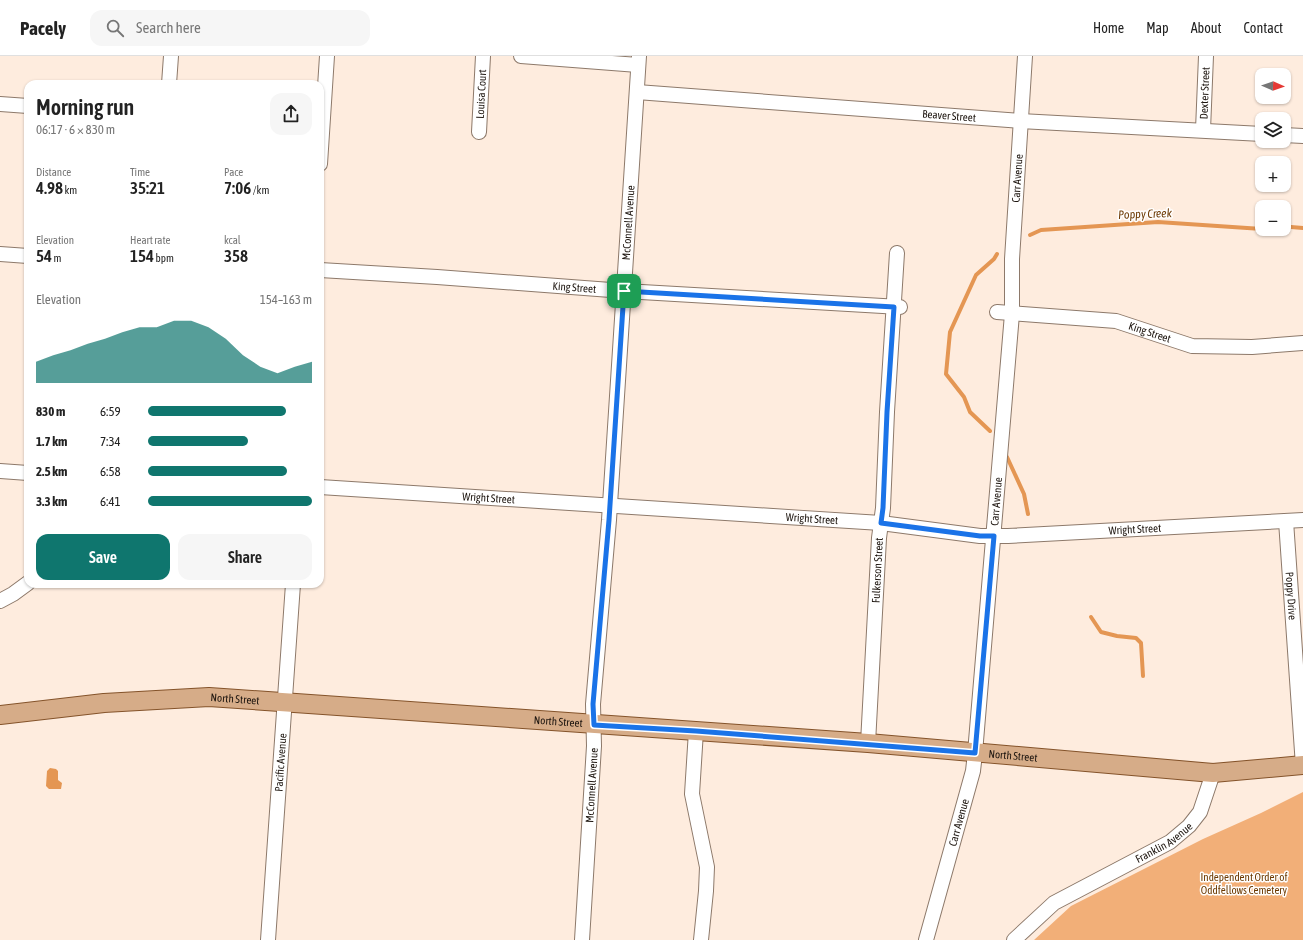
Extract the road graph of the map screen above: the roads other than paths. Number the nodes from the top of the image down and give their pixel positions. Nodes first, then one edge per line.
1 (171, 56) edge
2 (327, 56) edge
3 (483, 56) edge
4 (520, 56) edge
5 (1025, 56) edge
6 (1206, 56) edge
7 (639, 60) edge
8 (169, 80) edge
9 (637, 92) junction
10 (324, 102) edge
11 (0, 104) edge
12 (24, 106) edge
13 (1020, 121) junction
14 (1202, 130) junction
15 (478, 132) dead end
16 (1255, 134) edge
17 (1291, 135) edge
18 (1303, 136) edge
19 (898, 253) dead end
20 (0, 254) edge
21 (24, 256) edge
22 (324, 270) edge
23 (624, 291) junction
24 (897, 307) junction
25 (997, 312) dead end
26 (1012, 314) junction
27 (1303, 343) edge
28 (0, 471) edge
29 (24, 473) edge
30 (324, 487) edge
31 (610, 506) junction
32 (1303, 520) edge
33 (1286, 521) junction
34 (881, 523) junction
35 (994, 536) junction
36 (24, 586) edge
37 (293, 588) edge
38 (0, 600) edge
39 (286, 702) junction
40 (0, 716) edge
41 (594, 725) junction
42 (696, 731) junction
43 (868, 744) junction
44 (975, 753) junction
45 (1303, 766) edge
46 (1212, 773) junction
47 (268, 940) edge
48 (582, 940) edge
49 (701, 940) edge
50 (926, 940) edge
51 (1014, 940) edge

1 - 8 street
2 - 10 street
3 - 15 street, Louisa Court
4 - 7 street
5 - 13 street, Carr Avenue
6 - 14 street, Dexter Street
7 - 9 street, McConnell Avenue
9 - 13 street, Beaver Street
9 - 23 street, McConnell Avenue
11 - 12 street
13 - 14 street, Beaver Street
13 - 26 street, Carr Avenue
14 - 16 street, Beaver Street
17 - 18 street
19 - 24 street, Fulkerson Street
20 - 21 street
22 - 23 street, King Street
23 - 24 street, King Street
23 - 31 street, McConnell Avenue
24 - 34 street, Fulkerson Street
25 - 26 street, King Street
26 - 27 street, King Street
26 - 35 street, Carr Avenue
28 - 29 street
30 - 31 street, Wright Street
31 - 34 street, Wright Street
31 - 41 street, McConnell Avenue
32 - 33 street, Wright Street
33 - 35 street, Wright Street
33 - 45 street, Poppy Drive
34 - 35 street, Wright Street
34 - 43 street, Fulkerson Street
35 - 44 street, Carr Avenue
36 - 38 street
37 - 39 street, Pacific Avenue
39 - 40 main road, North Street
39 - 41 main road, North Street
39 - 47 street, Pacific Avenue
41 - 42 main road, North Street
41 - 48 street, McConnell Avenue
42 - 43 main road, North Street
42 - 49 street
43 - 44 main road, North Street
44 - 46 main road, North Street
44 - 50 street, Carr Avenue
45 - 46 main road
46 - 51 street, Franklin Avenue

